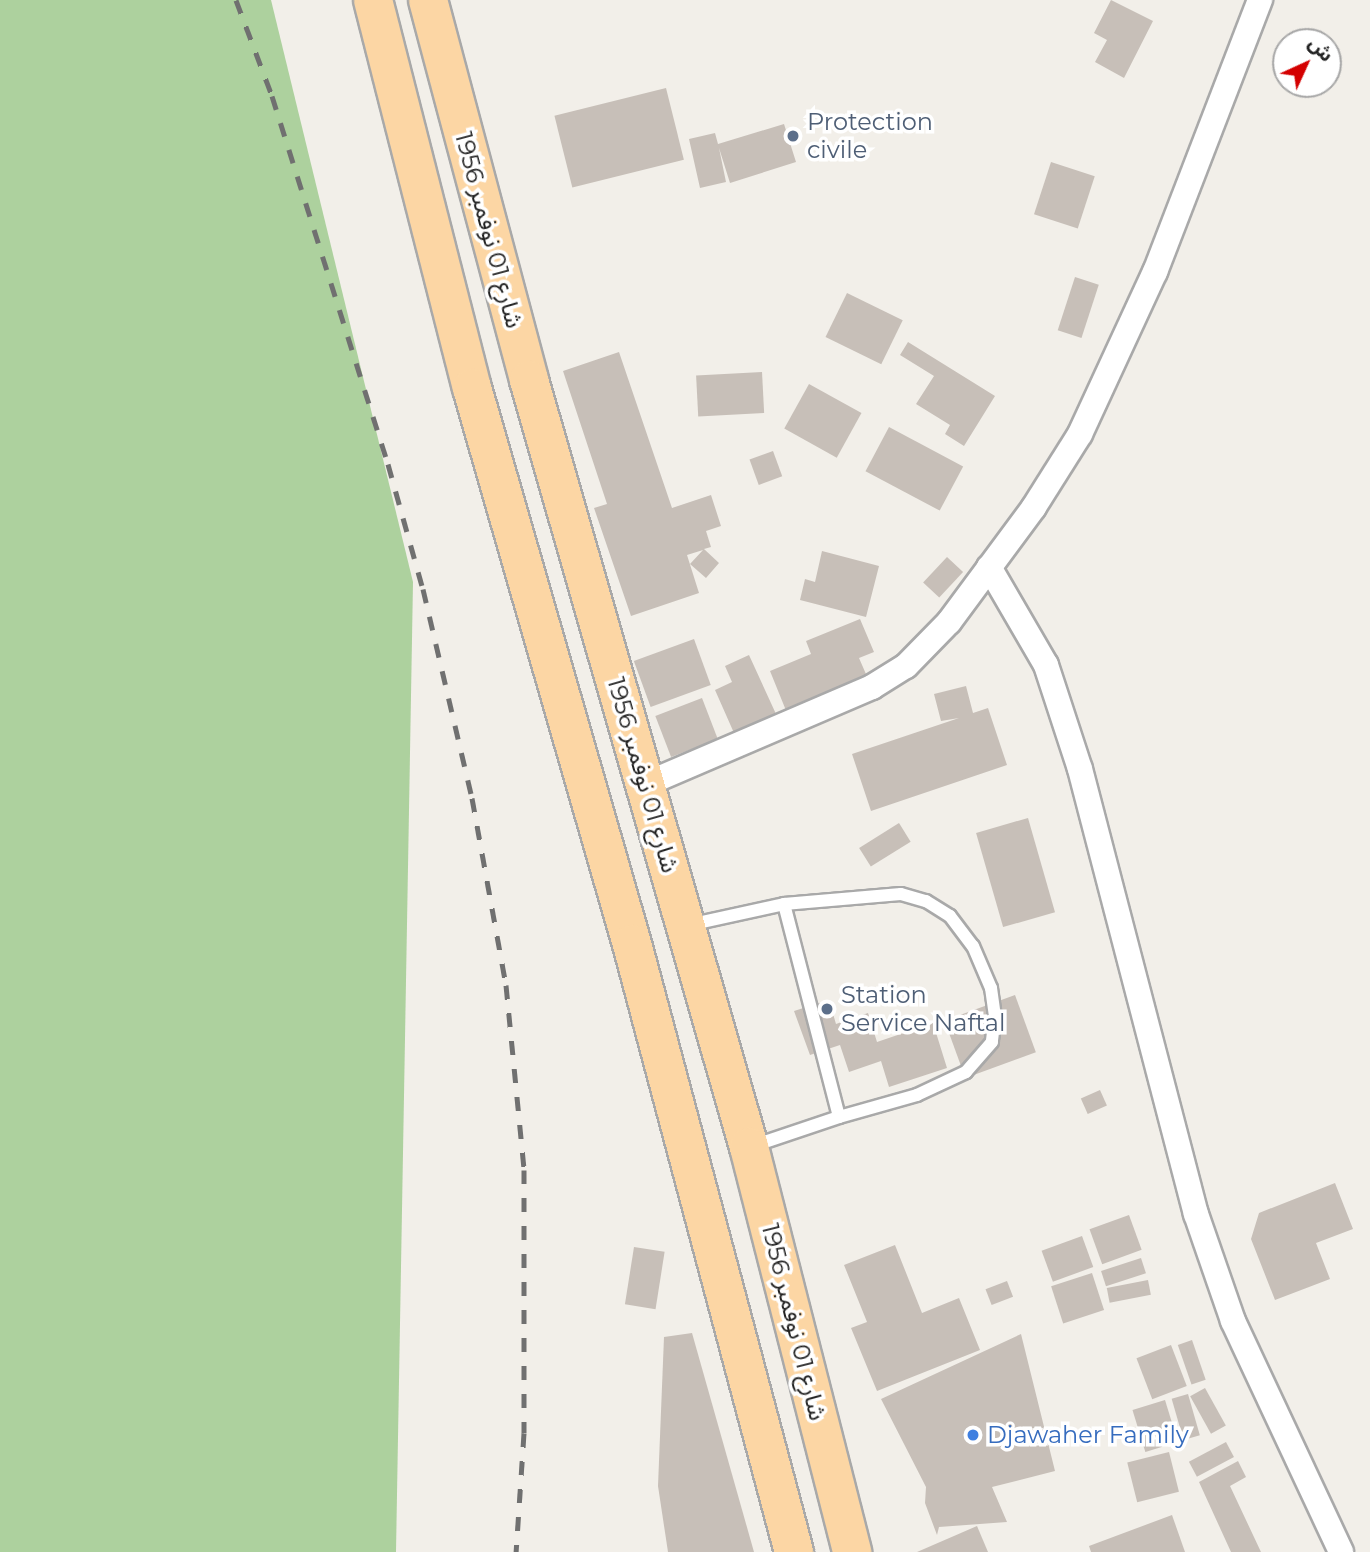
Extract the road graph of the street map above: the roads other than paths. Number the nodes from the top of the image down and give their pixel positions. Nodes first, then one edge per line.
1 (373, 0) edge
2 (428, 0) edge
3 (1260, 0) edge
4 (989, 568) junction
5 (646, 784) junction
6 (784, 904) junction
7 (687, 925) junction
8 (632, 944) junction
9 (839, 1117) junction
10 (749, 1147) junction
11 (692, 1167) junction
12 (794, 1552) edge
13 (852, 1552) edge
14 (1341, 1552) edge

1 - 8 main road
2 - 5 main road, شارع 01 نوفمبر 1956
3 - 4 street
4 - 5 street
4 - 14 street
5 - 7 main road, شارع 01 نوفمبر 1956
6 - 7 lane
6 - 9 lane
6 - 9 lane
7 - 8 main road
7 - 10 main road, شارع 01 نوفمبر 1956
8 - 11 main road
9 - 10 lane
10 - 11 main road
10 - 13 main road, شارع 01 نوفمبر 1956
11 - 12 main road

